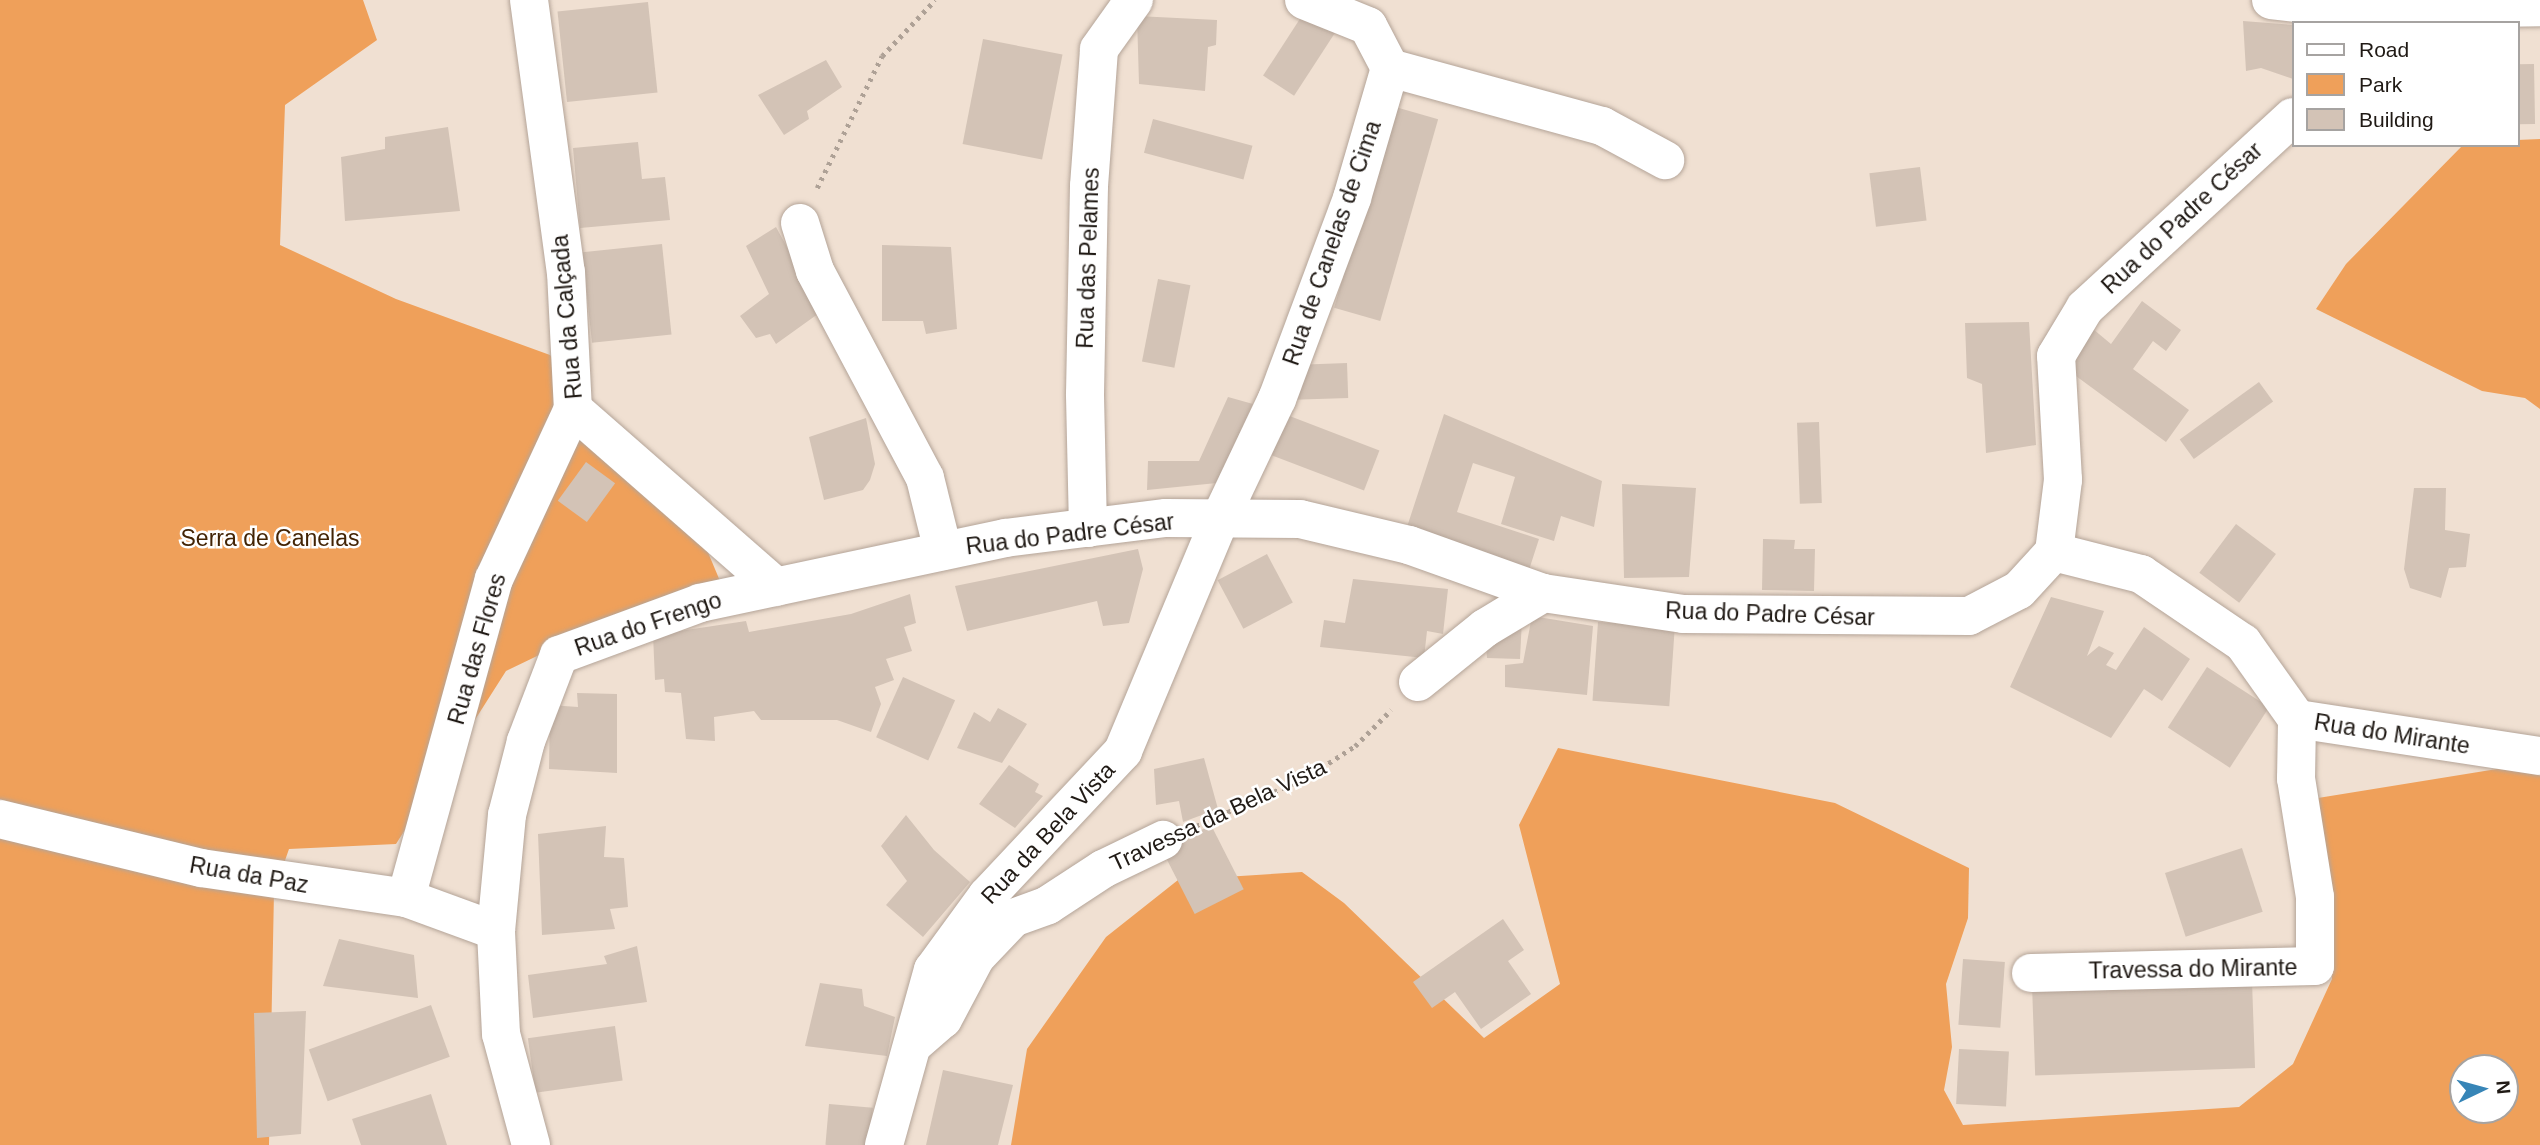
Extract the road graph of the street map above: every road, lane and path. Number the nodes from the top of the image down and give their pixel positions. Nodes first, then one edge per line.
1 (529, 0) edge
2 (935, 0) edge
3 (1133, 0) edge
4 (1304, 0) edge
5 (2271, 0) edge
6 (2523, 5) edge
7 (2359, 16) edge
8 (1390, 68) junction
9 (2292, 118) edge
10 (1665, 160) dead end
11 (800, 223) joint
12 (573, 409) junction
13 (1219, 521) junction
14 (1088, 527) junction
15 (943, 551) junction
16 (2054, 552) junction
17 (776, 587) junction
18 (1543, 593) junction
19 (1418, 682) joint
20 (2297, 719) junction
21 (2540, 756) edge
22 (0, 819) edge
23 (1163, 840) joint
24 (407, 898) junction
25 (496, 931) junction
26 (2031, 973) dead end
27 (909, 1047) junction
28 (531, 1145) edge
29 (884, 1145) edge

1 - 12 street, Rua da Calçada
2 - 11 path
3 - 14 street, Rua das Pelames
4 - 8 street
5 - 7 street
6 - 7 street
8 - 10 street
8 - 13 street, Rua de Canelas de Cima
9 - 16 street, Rua do Padre César
11 - 15 street
12 - 17 street, Rua da Calçada
12 - 24 street, Rua das Flores
13 - 14 street, Rua do Padre César
13 - 18 street, Rua do Padre César
13 - 27 street, Rua da Bela Vista
14 - 15 street, Rua do Padre César
15 - 17 street, Rua do Frengo
16 - 18 street, Rua do Padre César
16 - 20 street, Rua do Mirante
17 - 25 street, Rua do Frengo
18 - 19 street
19 - 23 path, Travessa da Bela Vista
20 - 21 street, Rua do Mirante
20 - 26 street, Travessa do Mirante
22 - 24 street, Rua da Paz
23 - 27 street, Travessa da Bela Vista
24 - 25 street, Rua da Paz
25 - 28 street, Rua do Frengo
27 - 29 street, Rua da Bela Vista

